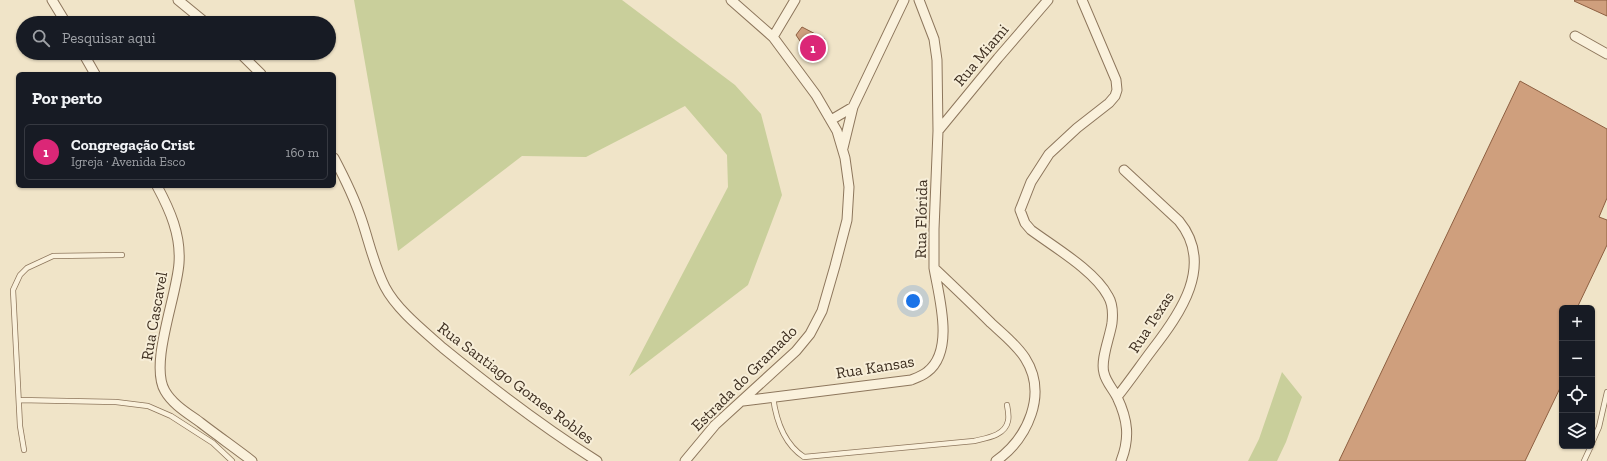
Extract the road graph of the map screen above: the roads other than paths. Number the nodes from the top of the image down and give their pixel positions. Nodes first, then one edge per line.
1 (52, 0) edge
2 (178, 0) edge
3 (731, 0) edge
4 (795, 0) edge
5 (904, 0) edge
6 (919, 0) edge
7 (1048, 0) edge
8 (1082, 0) edge
9 (62, 16) edge
10 (197, 16) edge
11 (1575, 36) dead end
12 (773, 37) junction
13 (1607, 54) edge
14 (87, 60) edge
15 (247, 60) edge
16 (94, 72) edge
17 (259, 72) edge
18 (852, 107) junction
19 (831, 120) junction
20 (938, 131) junction
21 (843, 150) junction
22 (336, 162) edge
23 (1124, 170) dead end
24 (158, 188) edge
25 (122, 255) dead end
26 (934, 268) junction
27 (1607, 392) edge
28 (773, 397) junction
29 (1117, 397) junction
30 (19, 400) junction
31 (742, 401) junction
32 (1007, 405) dead end
33 (1595, 436) edge
34 (1589, 449) edge
35 (24, 450) dead end
36 (232, 461) edge
37 (252, 461) edge
38 (597, 461) edge
39 (685, 461) edge
40 (996, 461) edge
41 (1121, 461) edge
42 (1584, 461) edge

1 - 9 street
2 - 10 street
3 - 12 street
4 - 12 street
5 - 18 street
6 - 20 street, Rua Flórida
7 - 20 street, Rua Miami
8 - 29 street
11 - 13 street
12 - 19 street
14 - 16 street
15 - 17 street
18 - 19 street
18 - 21 street
19 - 21 street
20 - 26 street, Rua Flórida
21 - 31 street, Estrada do Gramado
22 - 38 street, Rua Santiago Gomes Robles
23 - 29 street, Rua Texas
24 - 37 street, Rua Cascavel
25 - 30 lane
26 - 28 street, Rua Kansas
26 - 40 street, Rua Flórida
27 - 33 lane
28 - 31 street, Rua Kansas
28 - 32 lane
29 - 41 street
30 - 35 lane
30 - 36 lane
31 - 39 street, Estrada do Gramado
34 - 42 lane

